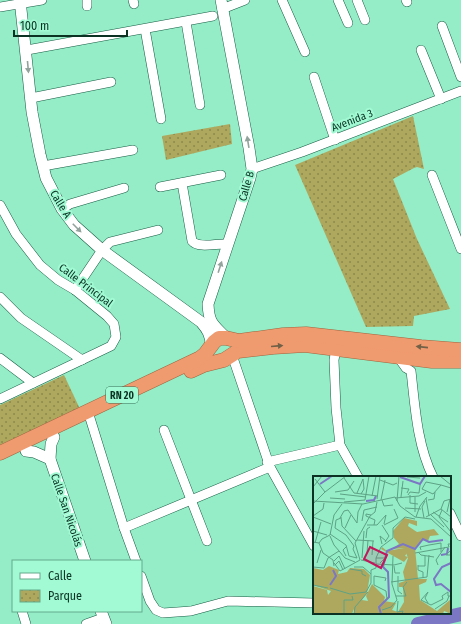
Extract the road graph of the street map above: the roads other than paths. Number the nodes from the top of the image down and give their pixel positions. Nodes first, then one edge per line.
1 (42, 0) edge
2 (245, 0) edge
3 (282, 0) edge
4 (338, 0) edge
5 (356, 0) edge
6 (21, 2) edge
7 (221, 4) edge
8 (0, 7) edge
9 (213, 16) dead end
10 (364, 20) dead end
11 (186, 22) junction
12 (348, 23) dead end
13 (442, 26) dead end
14 (145, 29) junction
15 (27, 50) junction
16 (421, 50) dead end
17 (305, 52) dead end
18 (314, 77) dead end
19 (461, 77) edge
20 (111, 82) dead end
21 (461, 91) edge
22 (31, 98) junction
23 (441, 99) junction
24 (200, 106) dead end
25 (161, 119) dead end
26 (335, 140) junction
27 (133, 150) dead end
28 (43, 166) junction
29 (252, 169) junction
30 (221, 175) dead end
31 (432, 175) dead end
32 (182, 183) junction
33 (160, 187) dead end
34 (124, 188) dead end
35 (0, 205) edge
36 (62, 209) junction
37 (158, 230) dead end
38 (227, 244) junction
39 (461, 249) edge
40 (102, 250) junction
41 (75, 290) junction
42 (0, 297) edge
43 (208, 304) junction
44 (190, 314) junction
45 (226, 338) junction
46 (210, 346) junction
47 (336, 349) junction
48 (461, 350) edge
49 (232, 355) junction
50 (398, 357) junction
51 (0, 358) edge
52 (82, 360) junction
53 (218, 361) junction
54 (432, 361) junction
55 (461, 361) edge
56 (411, 371) junction
57 (33, 383) junction
58 (0, 399) edge
59 (90, 418) junction
60 (164, 430) dead end
61 (54, 437) junction
62 (340, 445) junction
63 (26, 451) junction
64 (0, 453) edge
65 (50, 459) junction
66 (0, 463) edge
67 (269, 464) junction
68 (357, 476) edge
69 (432, 476) edge
70 (191, 499) junction
71 (451, 515) edge
72 (124, 528) junction
73 (461, 536) edge
74 (207, 541) dead end
75 (313, 544) edge
76 (85, 560) edge
77 (136, 560) edge
78 (142, 579) edge
79 (313, 603) edge
80 (22, 612) edge
81 (103, 618) edge
82 (26, 624) edge
83 (86, 624) edge

1 - 6 street
2 - 7 street
3 - 17 street
4 - 12 street
5 - 10 street
6 - 8 street
6 - 15 street, Calle A
29 -> 7 street, Calle B
9 - 11 street
11 - 14 street
11 - 24 street
13 - 19 street
14 - 15 street
14 - 25 street
15 -> 22 street, Calle A
16 - 23 street
18 - 26 street
20 - 22 street
21 - 23 street, Avenida 3
22 - 28 street, Calle A
23 - 26 street, Avenida 3
26 - 29 street, Avenida 3
27 - 28 street
28 - 36 street, Calle A
29 - 38 street, Calle B
30 - 32 street
31 - 39 street
32 - 33 street
32 - 38 street
34 - 36 street
35 - 41 street, Calle Principal
36 -> 40 street, Calle A
37 - 40 street
43 -> 38 street, Calle B
40 - 41 street
40 - 44 street, Calle A
41 - 52 street, Calle Principal
42 - 52 street
43 - 44 street
43 - 45 street, Calle B
44 - 46 street, Calle A
45 - 46 highway, RN 20
48 -> 45 highway
45 - 49 highway
46 - 53 highway
46 - 64 highway, RN 20
49 -> 47 highway, RN 20
47 - 50 highway, RN 20
47 - 62 street
49 - 53 highway, RN 20
49 - 67 street
50 - 54 highway, RN 20
50 - 56 street
51 - 57 street
52 - 57 street, Calle Principal
53 - 59 highway, RN 20
54 - 55 highway, RN 20
54 - 56 street
56 - 69 street
57 - 58 street, Calle Principal
59 - 61 highway, RN 20
59 - 72 street
60 - 70 street
61 - 63 highway, RN 20
61 - 65 street, Calle San Nicolás
62 - 67 street
62 - 68 street
63 - 65 street, Calle San Nicolás
63 - 66 highway, RN 20
65 - 76 street, Calle San Nicolás
67 - 70 street
67 - 75 street
70 - 72 street
70 - 74 street
71 - 73 street
72 - 77 street
78 - 79 street
80 - 82 street
81 - 83 street

